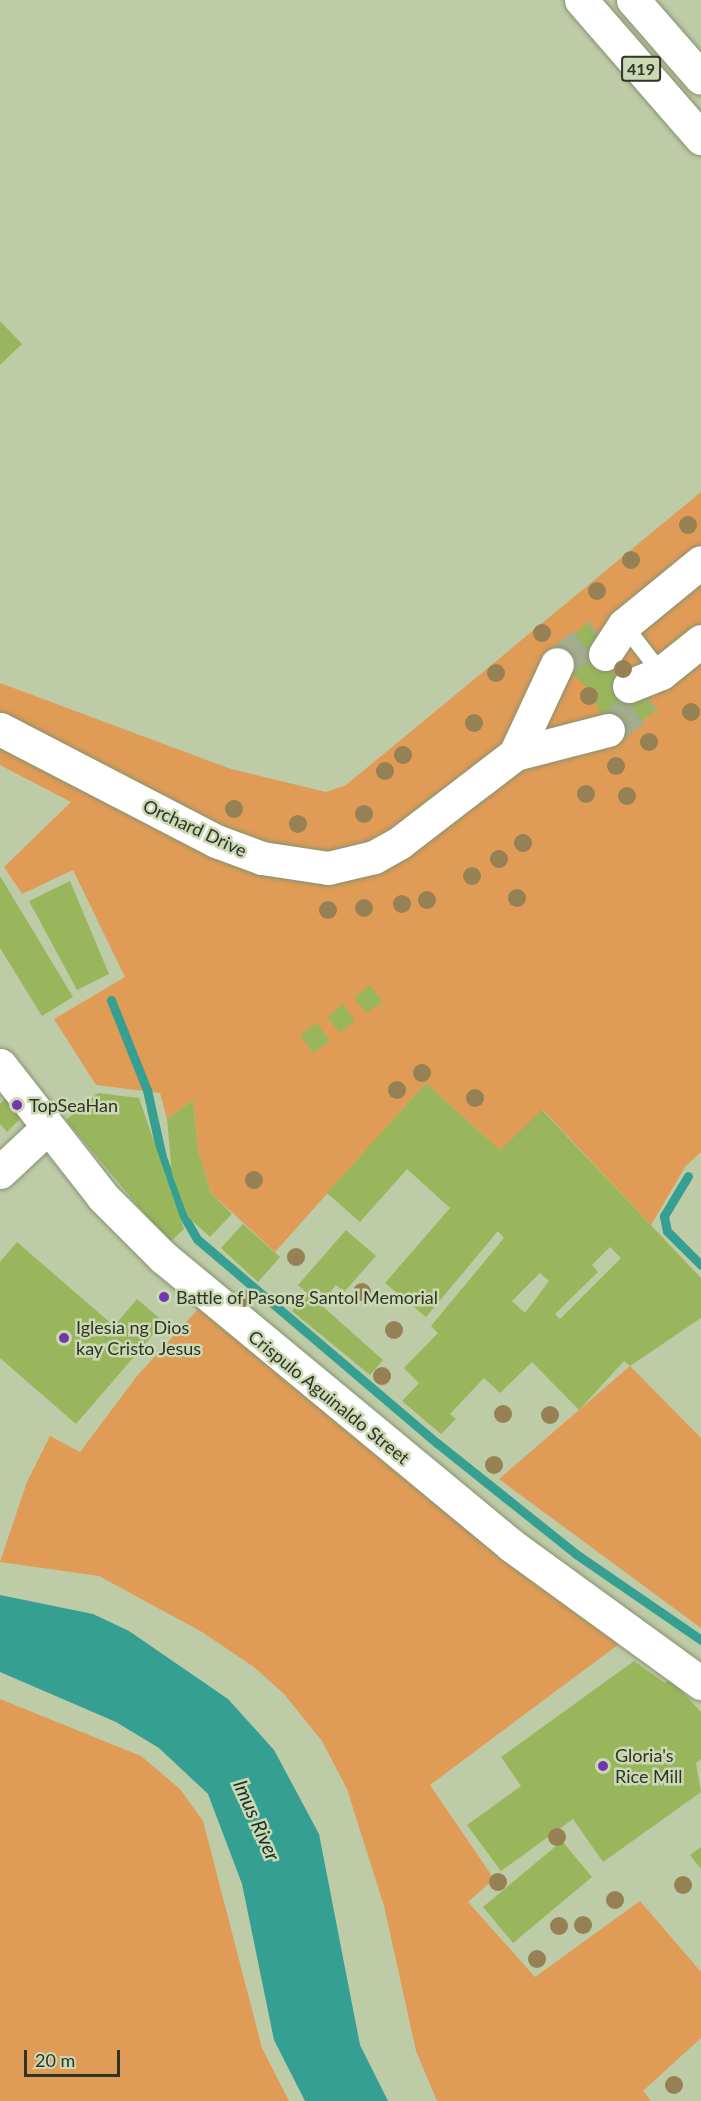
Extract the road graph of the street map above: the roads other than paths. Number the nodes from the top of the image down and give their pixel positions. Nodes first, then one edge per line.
1 (581, 0) edge
2 (633, 0) edge
3 (701, 78) edge
4 (701, 138) edge
5 (701, 562) edge
6 (609, 637) joint
7 (701, 641) edge
8 (566, 670) tunnel mouth
9 (646, 686) joint
10 (595, 724) tunnel mouth
11 (0, 729) edge
12 (515, 754) junction
13 (0, 1065) edge
14 (47, 1128) junction
15 (0, 1172) edge
16 (701, 1683) edge

1 - 4 main road, 419
2 - 3 main road, 419
5 - 6 main road
6 - 9 lane
7 - 9 main road
8 - 12 main road, Orchard Drive
10 - 12 main road, Orchard Drive
11 - 12 main road, Orchard Drive
13 - 14 main road, Crispulo Aguinaldo Street
14 - 15 main road
14 - 16 main road, Crispulo Aguinaldo Street

